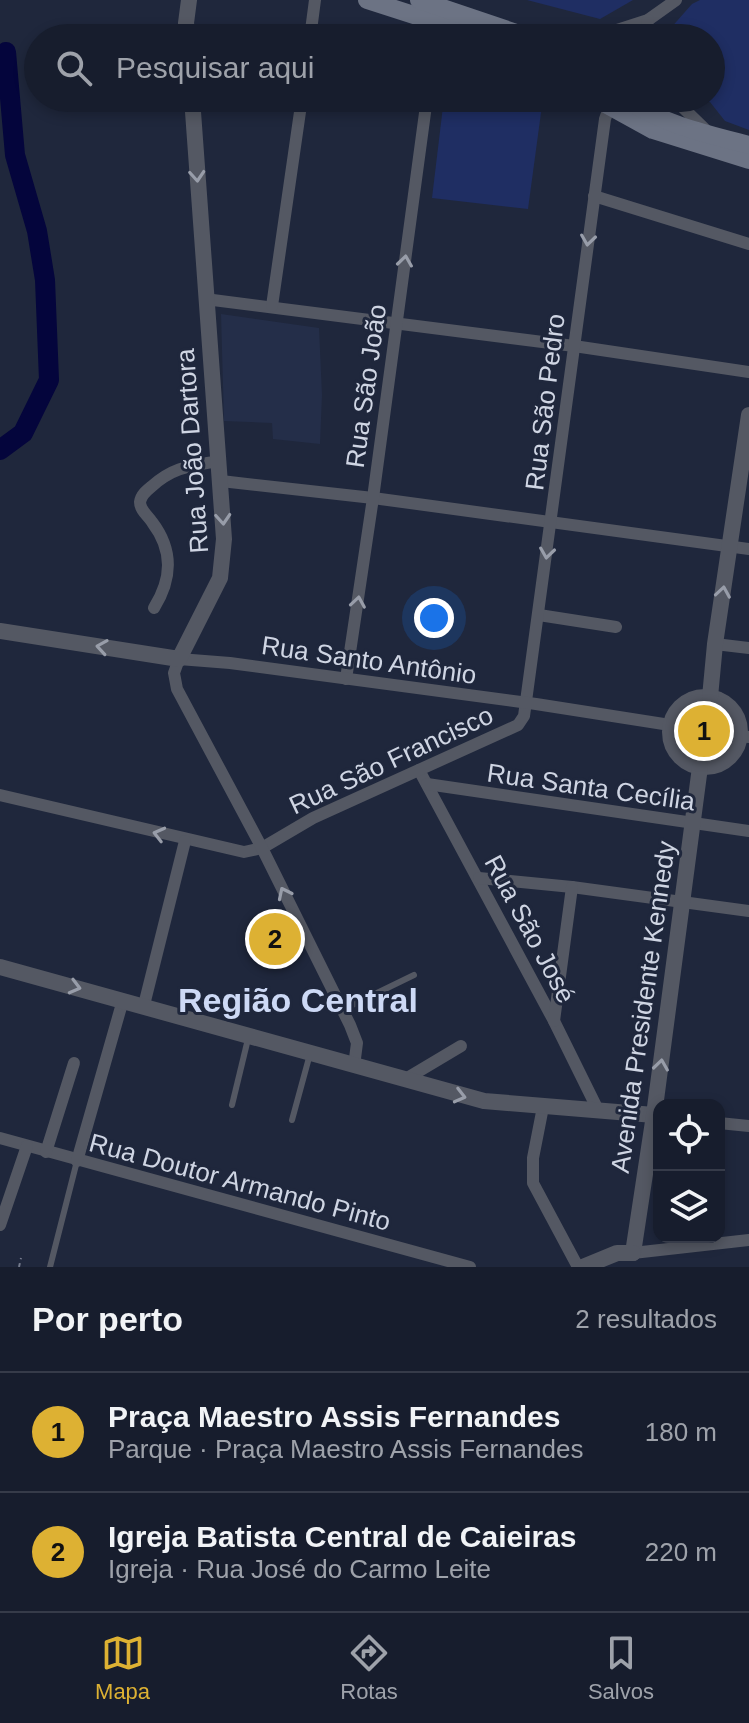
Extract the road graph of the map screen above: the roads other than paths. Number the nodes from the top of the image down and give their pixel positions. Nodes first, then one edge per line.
1 (189, 0) edge
2 (315, 0) edge
3 (367, 0) edge
4 (419, 0) edge
5 (676, 0) edge
6 (648, 20) junction
7 (435, 22) edge
8 (186, 24) edge
9 (312, 24) edge
10 (636, 24) edge
11 (647, 24) edge
12 (193, 112) edge
13 (300, 112) edge
14 (425, 112) edge
15 (608, 112) edge
16 (627, 112) edge
17 (641, 112) edge
18 (687, 112) edge
19 (711, 135) junction
20 (749, 145) edge
21 (749, 160) edge
22 (594, 196) junction
23 (749, 244) edge
24 (205, 299) junction
25 (272, 306) junction
26 (397, 322) junction
27 (574, 346) junction
28 (749, 372) edge
29 (749, 415) edge
30 (219, 461) junction
31 (221, 481) junction
32 (373, 498) junction
33 (552, 523) junction
34 (730, 546) junction
35 (749, 549) edge
36 (154, 608) dead end
37 (539, 615) junction
38 (616, 627) dead end
39 (0, 631) edge
40 (715, 644) junction
41 (749, 648) edge
42 (179, 659) junction
43 (346, 679) junction
44 (710, 697) junction
45 (526, 703) junction
46 (552, 708) junction
47 (522, 721) junction
48 (670, 725) junction
49 (744, 736) edge
50 (700, 767) junction
51 (419, 770) junction
52 (427, 784) junction
53 (0, 795) edge
54 (691, 824) junction
55 (749, 831) edge
56 (185, 841) junction
57 (262, 848) junction
58 (479, 878) junction
59 (572, 887) junction
60 (683, 902) junction
61 (749, 911) edge
62 (0, 967) edge
63 (414, 975) dead end
64 (123, 1000) junction
65 (144, 1005) junction
66 (342, 1010) junction
67 (554, 1021) junction
68 (249, 1036) junction
69 (461, 1046) dead end
70 (310, 1053) junction
71 (74, 1063) dead end
72 (354, 1066) junction
73 (404, 1080) junction
74 (659, 1099) edge
75 (232, 1105) dead end
76 (543, 1107) junction
77 (598, 1110) junction
78 (653, 1116) edge
79 (292, 1120) dead end
80 (725, 1124) edge
81 (749, 1126) edge
82 (0, 1138) edge
83 (653, 1139) edge
84 (27, 1146) junction
85 (46, 1152) junction
86 (77, 1161) junction
87 (0, 1225) edge
88 (749, 1240) edge
89 (633, 1253) junction
90 (50, 1267) edge
91 (470, 1267) edge
92 (580, 1267) edge
93 (616, 1267) edge

1 - 8 street
2 - 9 street
3 - 7 main road
4 - 7 main road
5 - 6 street
6 - 10 street
6 - 11 street
12 -> 24 street, Rua João Dartora
13 - 25 street
26 -> 14 street, Rua São João
15 - 22 street, Rua São Pedro
16 - 21 main road
17 - 19 main road
18 - 19 street
19 - 20 main road
22 - 23 street
22 -> 27 street, Rua São Pedro
24 - 25 street
24 - 30 street, Rua João Dartora
25 - 26 street
26 - 27 street
26 - 32 street, Rua São João
27 - 28 street
27 - 33 street, Rua São Pedro
29 - 34 street
30 - 31 street, Rua João Dartora
30 - 36 street
31 - 32 street
31 -> 42 street, Rua João Dartora
32 - 33 street
43 -> 32 street, Rua São João
33 - 34 street
33 -> 37 street, Rua São Pedro
34 - 35 street
40 -> 34 street
37 - 38 street
37 - 45 street, Rua São Pedro
42 -> 39 street
40 - 41 street
40 - 44 street
42 - 43 street, Rua Santo Antônio
42 - 57 street
43 - 45 street, Rua Santo Antônio
44 - 48 street
44 - 49 street
45 - 46 street, Rua Santo Antônio
45 - 47 street, Rua São Francisco
46 - 47 street
46 - 48 street, Rua Santo Antônio
47 - 51 street, Rua São Francisco
48 - 50 street
49 - 50 street
50 - 54 street, Avenida Presidente Kennedy
51 - 52 street, Rua São José
51 - 57 street, Rua São Francisco
52 - 54 street, Rua Santa Cecília
52 - 58 street, Rua São José
56 -> 53 street
54 - 55 street, Rua Santa Cecília
54 - 60 street, Avenida Presidente Kennedy
56 - 57 street
56 - 65 street
66 -> 57 street
58 - 59 street
58 - 67 street, Rua São José
59 - 60 street
59 - 67 street
60 - 61 street
74 -> 60 street, Avenida Presidente Kennedy
62 -> 64 street
63 - 66 lane
64 - 65 street
64 - 86 street
65 - 68 street
66 - 72 street
67 - 77 street, Rua São José
68 - 70 street
68 - 75 lane
69 - 73 street
70 - 72 street
70 - 79 lane
71 - 85 street
72 - 73 street
73 -> 76 street
76 - 77 street
76 - 92 street
77 - 78 street
80 - 81 street
82 - 84 street, Rua Doutor Armando Pinto
83 - 89 street, Avenida Presidente Kennedy
84 - 85 street, Rua Doutor Armando Pinto
84 - 87 street
85 - 86 street, Rua Doutor Armando Pinto
86 - 90 lane
86 - 91 street, Rua Doutor Armando Pinto
88 - 89 street
89 - 92 street
89 - 93 street

